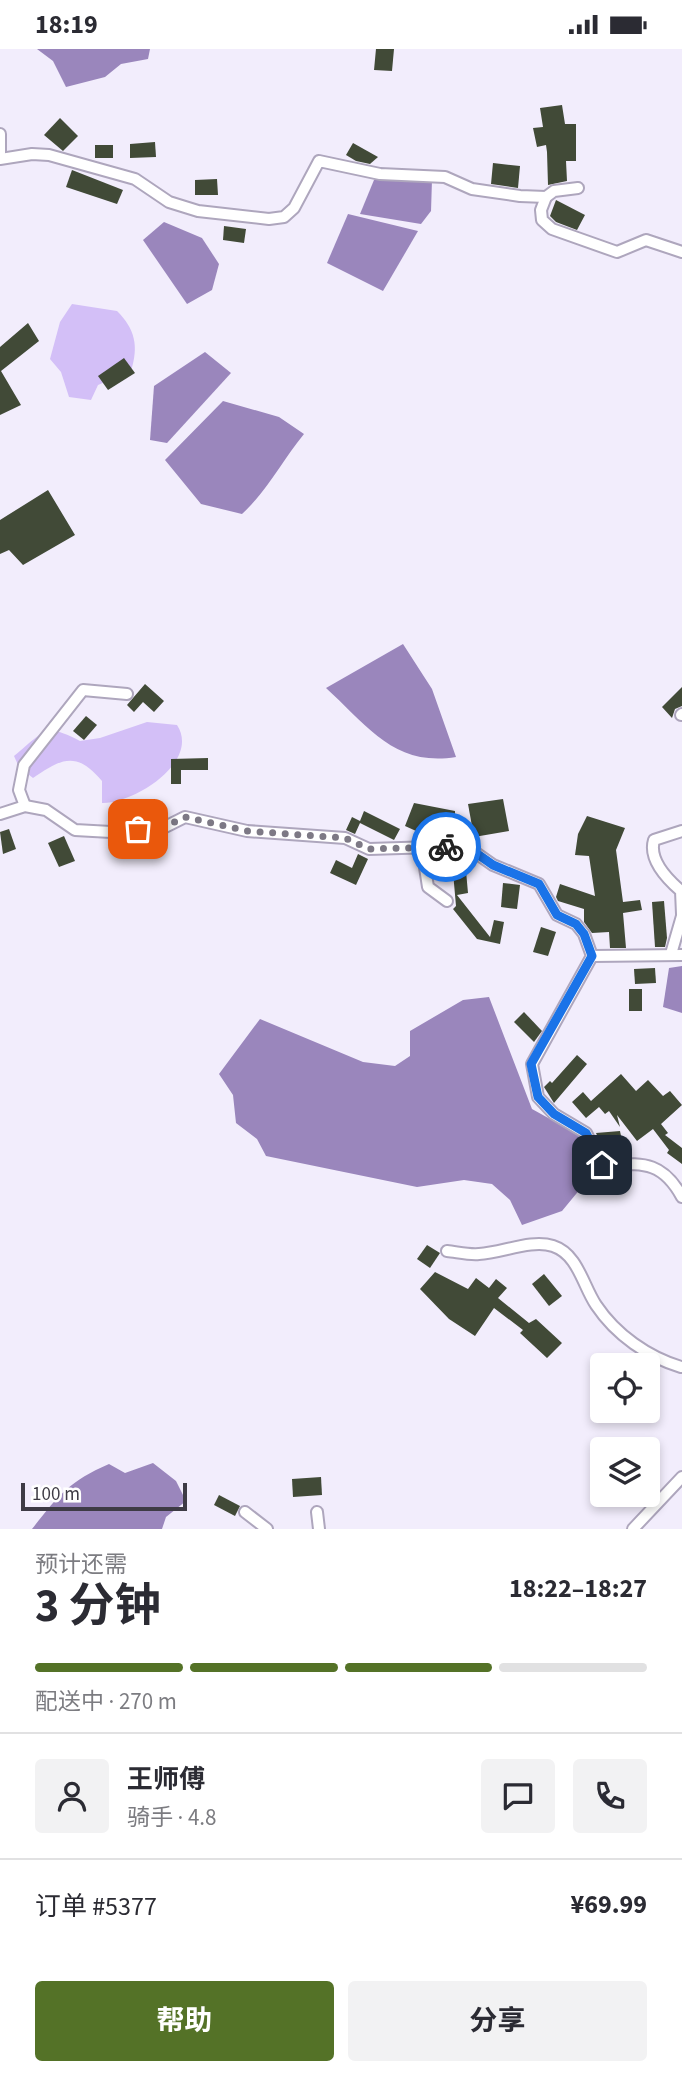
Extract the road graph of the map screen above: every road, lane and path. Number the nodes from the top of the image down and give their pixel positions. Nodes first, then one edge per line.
1 (0, 134) edge
2 (0, 153) edge
3 (0, 159) edge
4 (578, 188) dead end
5 (546, 197) junction
6 (682, 252) edge
7 (127, 694) dead end
8 (25, 806) junction
9 (0, 814) edge
10 (682, 831) edge
11 (422, 848) junction
12 (447, 901) dead end
13 (682, 915) edge
14 (676, 954) edge
15 (592, 956) junction
16 (682, 1197) edge
17 (447, 1251) dead end
18 (682, 1361) edge
19 (682, 1367) edge
20 (682, 1477) edge
21 (317, 1511) dead end
22 (246, 1512) dead end
23 (267, 1529) edge
24 (319, 1529) edge
25 (633, 1529) edge

1 - 2 street
3 - 5 street
4 - 5 street
5 - 6 street
7 - 8 street
8 - 9 street
8 - 11 street
10 - 13 street
11 - 12 street
11 - 15 street
13 - 14 street
14 - 15 street
15 - 16 street
17 - 19 street
18 - 19 street
20 - 25 street
21 - 24 street
22 - 23 street

